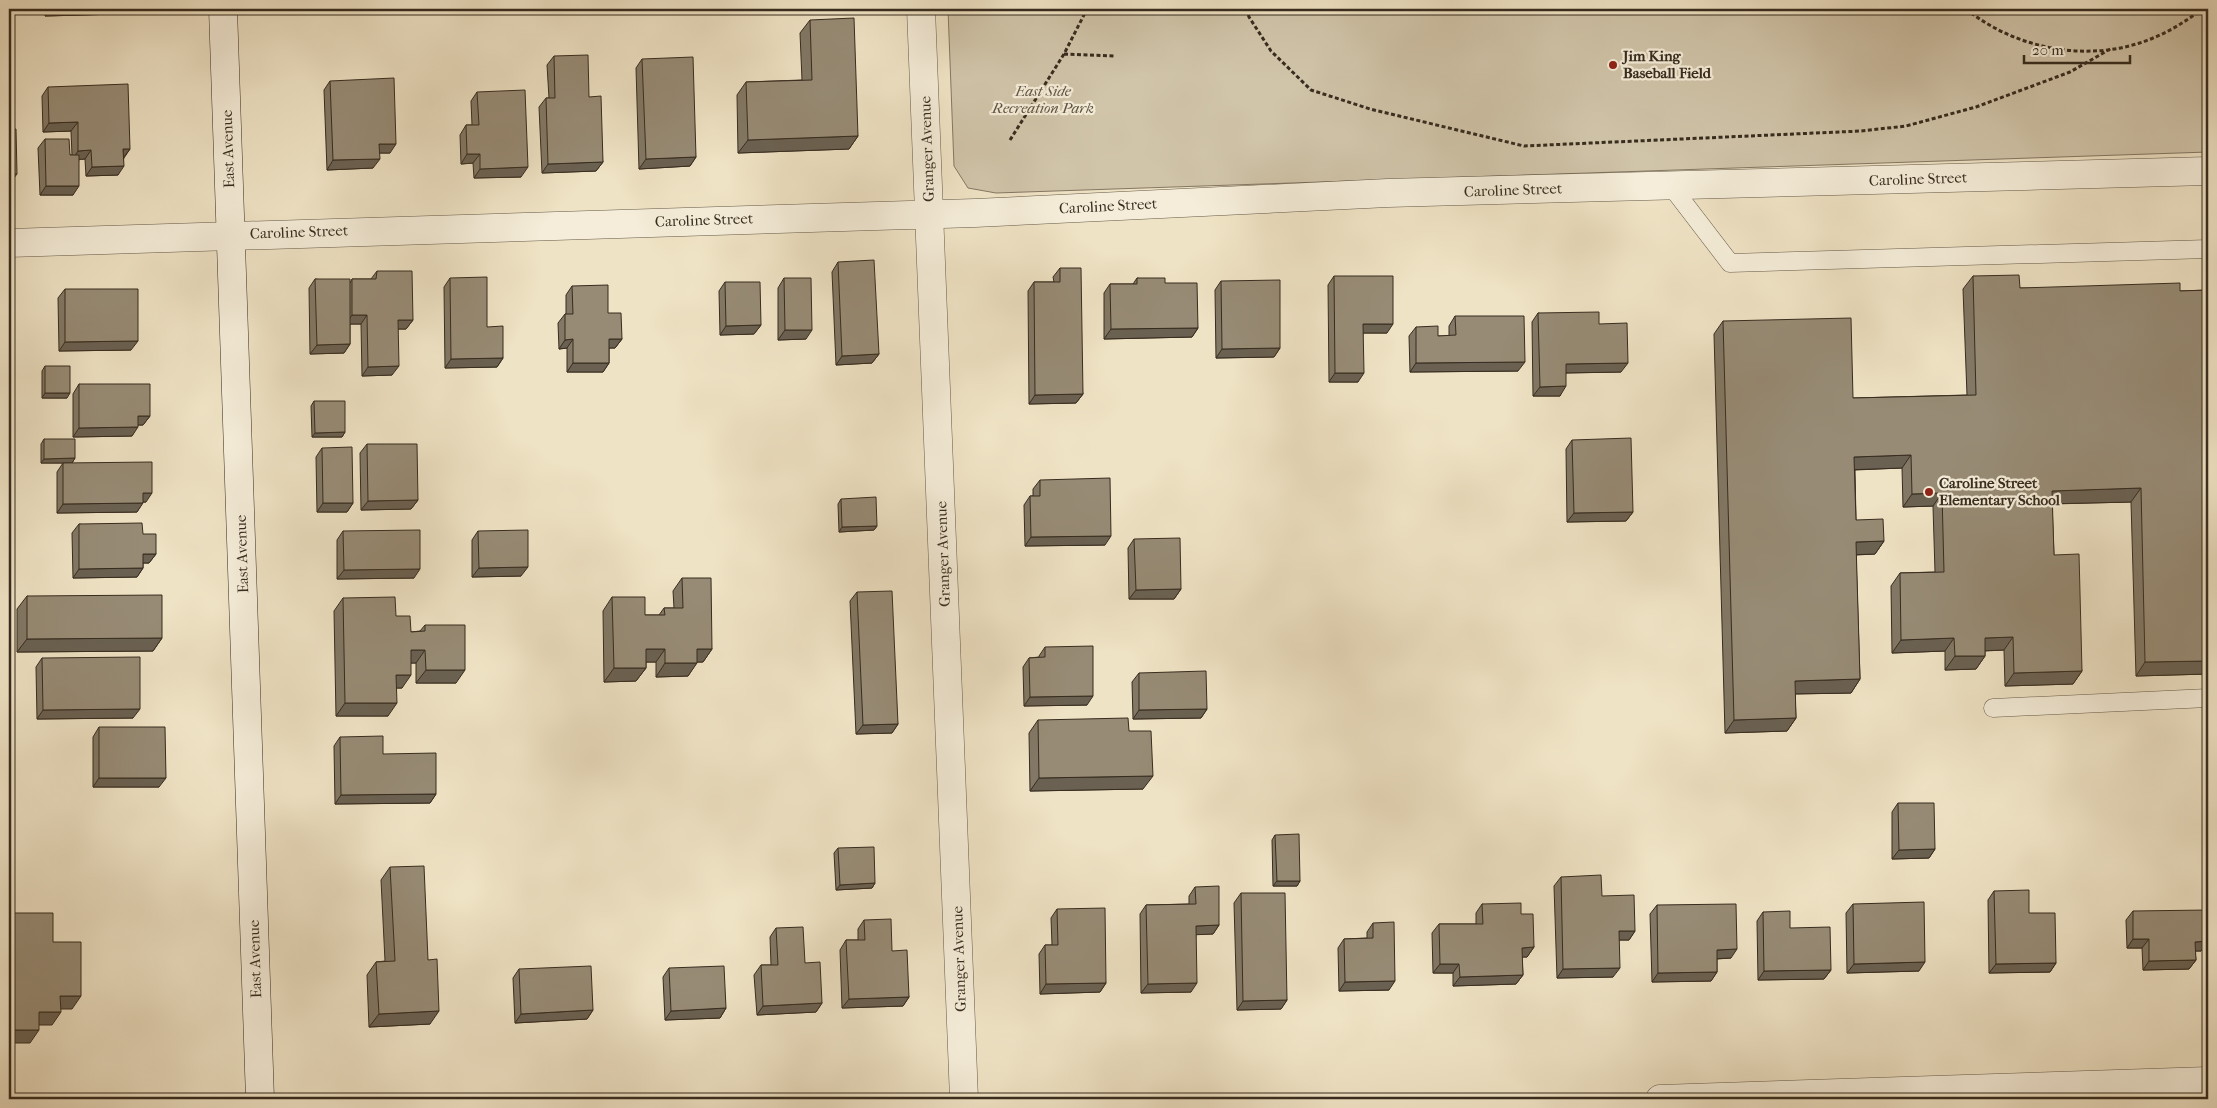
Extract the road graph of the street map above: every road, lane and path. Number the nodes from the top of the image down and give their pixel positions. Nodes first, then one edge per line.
1 (222, 9) edge
2 (921, 9) edge
3 (1087, 9) edge
4 (1246, 9) edge
5 (1966, 9) edge
6 (2203, 9) edge
7 (2112, 48) junction
8 (1064, 54) junction
9 (1115, 56) dead end
10 (1010, 140) dead end
11 (2208, 171) edge
12 (1671, 186) junction
13 (930, 213) junction
14 (232, 234) junction
15 (9, 243) edge
16 (2208, 249) edge
17 (2208, 698) edge
18 (1993, 708) dead end
19 (2208, 1081) edge
20 (260, 1099) edge
21 (964, 1099) edge
22 (1660, 1099) edge

1 - 14 street, East Avenue
2 - 13 street, Granger Avenue
3 - 8 path
4 - 7 path
5 - 7 path
6 - 7 path
8 - 9 path
8 - 10 path
11 - 12 street, Caroline Street
12 - 13 street, Caroline Street
12 - 16 lane
13 - 14 street, Caroline Street
13 - 21 street, Granger Avenue
14 - 15 street, Caroline Street
14 - 20 street, East Avenue
17 - 18 lane
19 - 22 street

